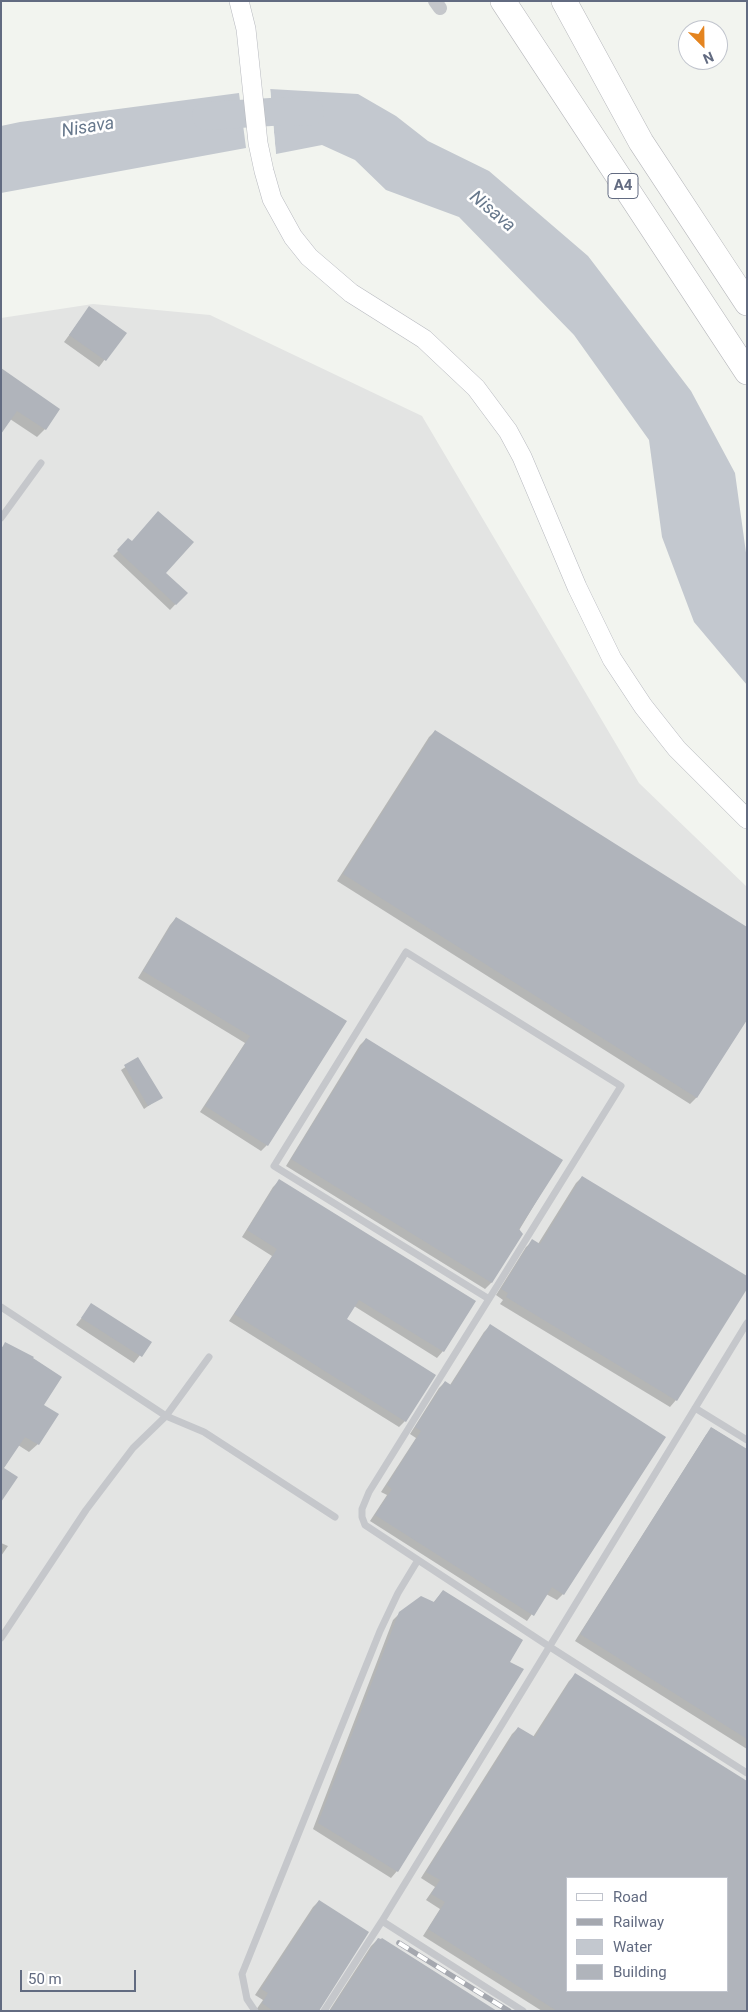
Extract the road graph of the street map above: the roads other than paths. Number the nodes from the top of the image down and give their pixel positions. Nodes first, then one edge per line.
1 (239, 1) edge
2 (503, 1) edge
3 (564, 1) edge
4 (747, 303) edge
5 (747, 372) edge
6 (41, 463) dead end
7 (1, 518) edge
8 (747, 819) edge
9 (489, 1299) junction
10 (1, 1307) edge
11 (747, 1324) edge
12 (208, 1357) dead end
13 (695, 1408) junction
14 (166, 1416) junction
15 (747, 1440) edge
16 (335, 1517) dead end
17 (418, 1560) junction
18 (1, 1638) edge
19 (550, 1647) junction
20 (747, 1773) edge
21 (382, 1921) junction
22 (255, 2011) edge
23 (324, 2011) edge
24 (523, 2011) edge

1 - 8 main road
2 - 5 highway, A4
3 - 4 highway, A4
6 - 7 lane
9 - 9 lane
9 - 17 lane
10 - 14 lane
11 - 13 lane
12 - 14 lane
13 - 15 lane
13 - 19 lane
14 - 16 lane
14 - 18 lane
17 - 19 lane
17 - 22 lane
19 - 20 lane
19 - 21 lane
21 - 23 lane
21 - 24 lane

